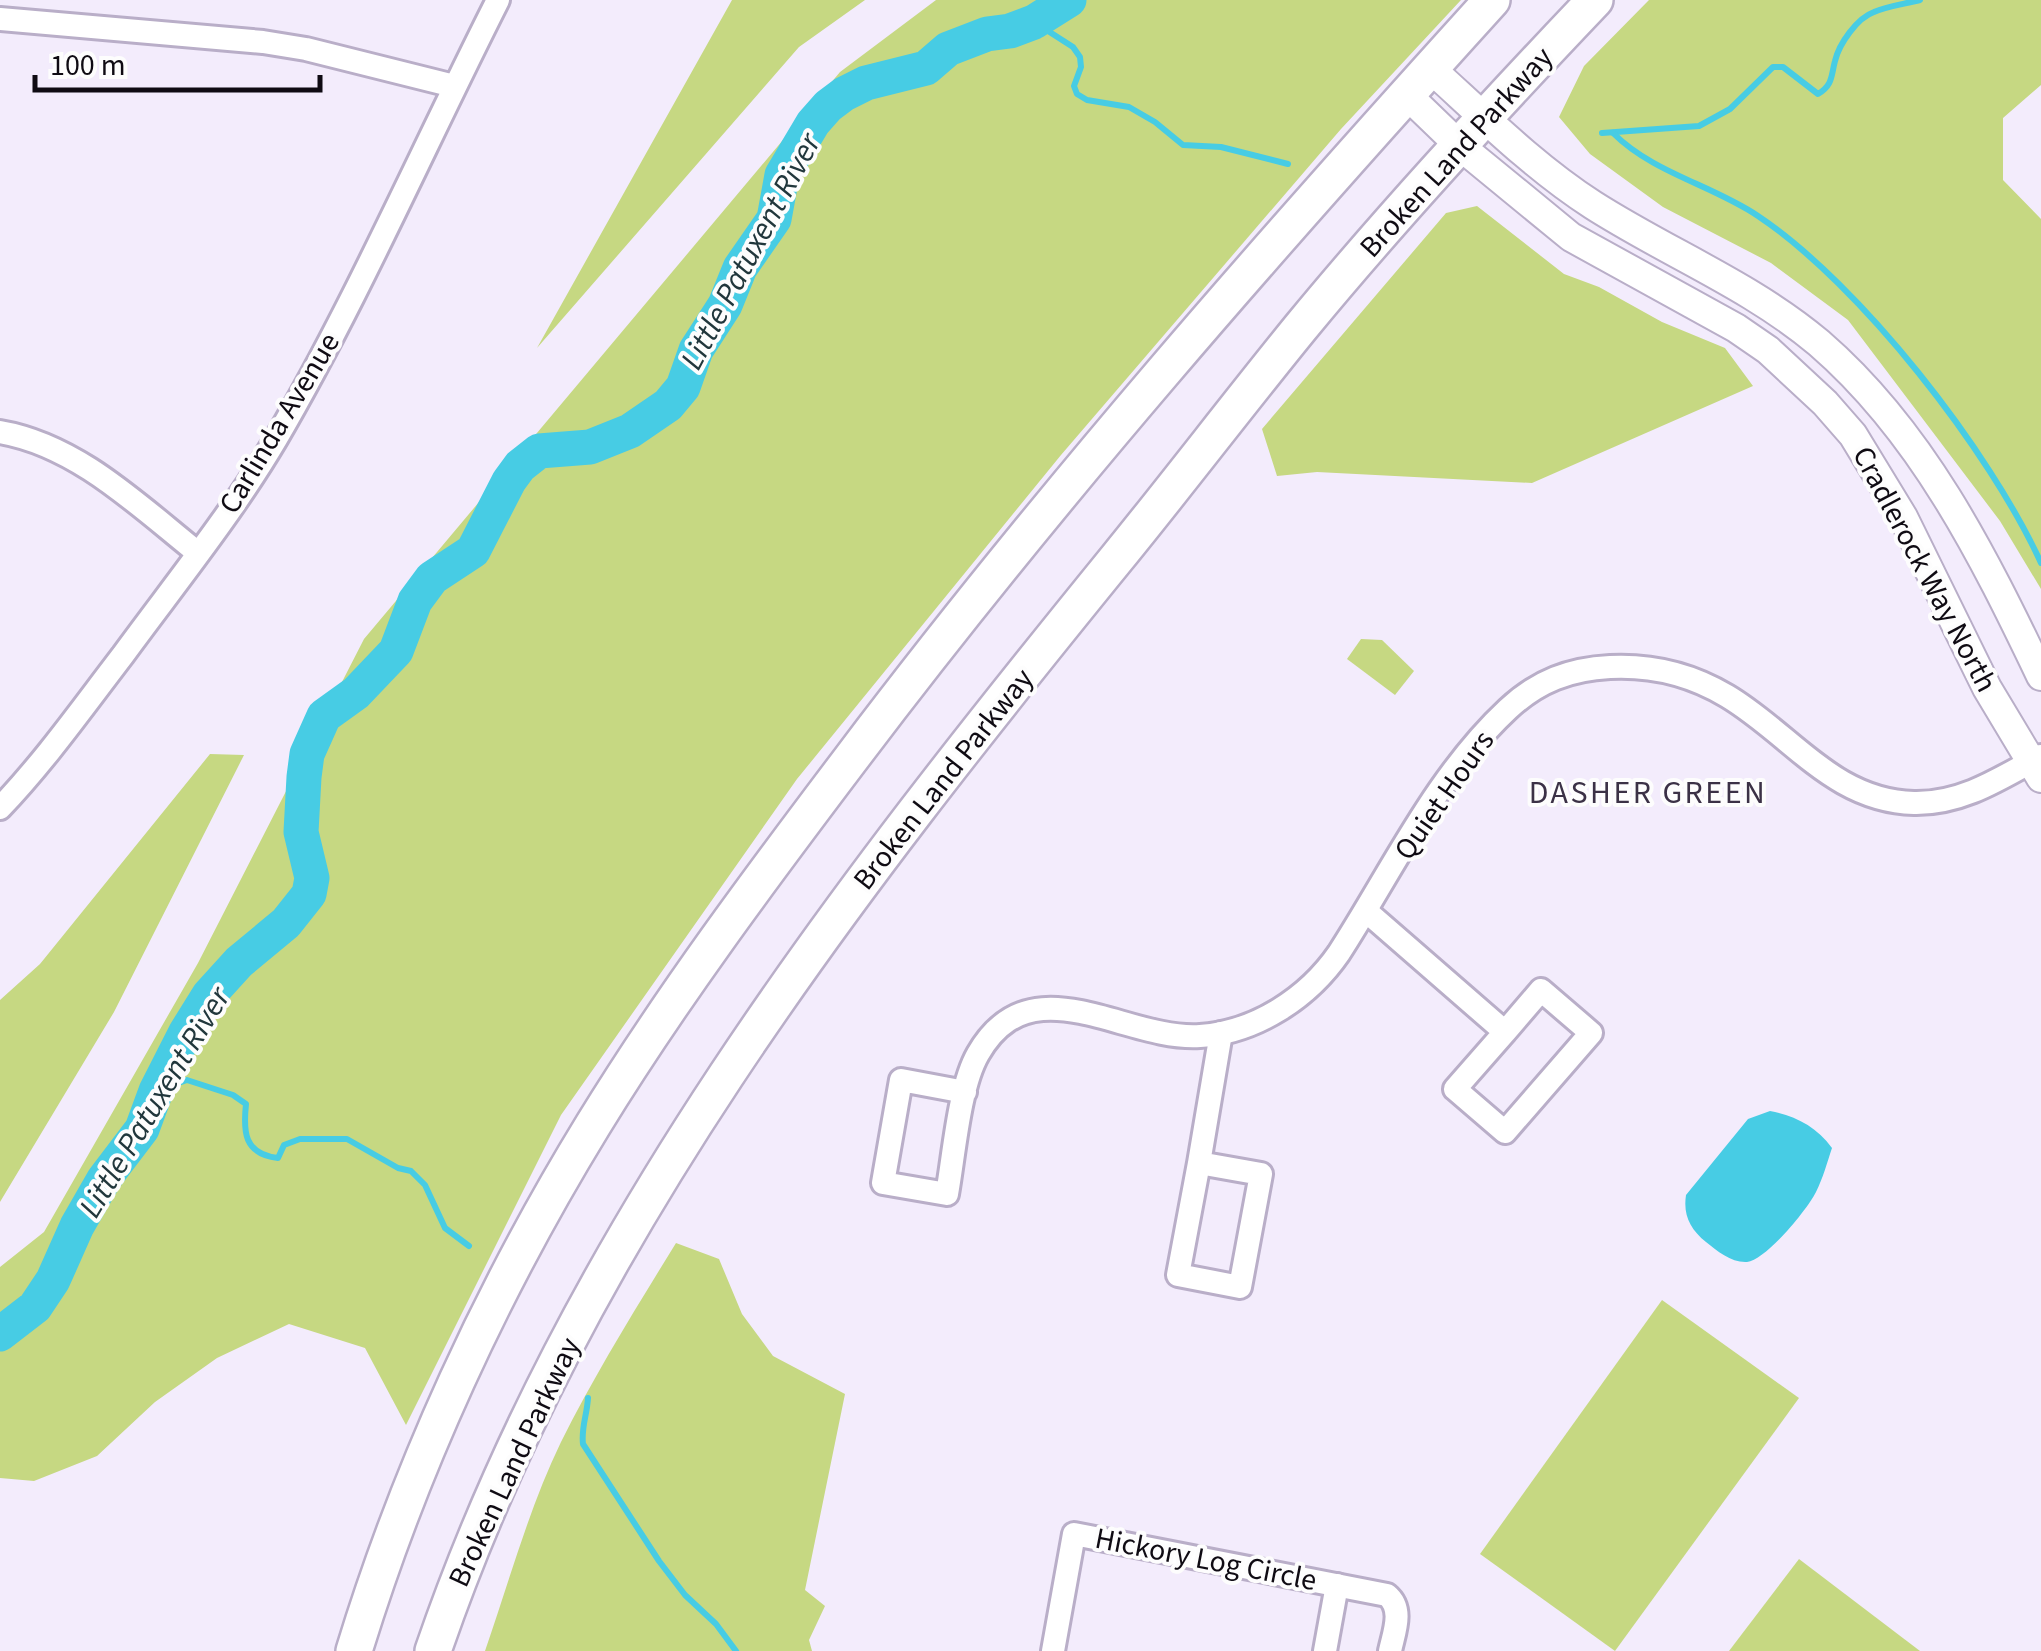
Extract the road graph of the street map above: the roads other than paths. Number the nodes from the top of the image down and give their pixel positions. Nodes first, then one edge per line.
1 (498, 0) edge
2 (1492, 0) edge
3 (1594, 0) edge
4 (0, 19) edge
5 (1430, 68) junction
6 (454, 86) junction
7 (1406, 94) junction
8 (1485, 118) junction
9 (1460, 146) junction
10 (0, 432) edge
11 (198, 553) junction
12 (2041, 676) edge
13 (2037, 765) edge
14 (0, 808) edge
15 (1366, 911) junction
16 (1505, 1032) junction
17 (1221, 1033) junction
18 (965, 1092) junction
19 (1199, 1162) junction
20 (1337, 1585) junction
21 (354, 1651) edge
22 (433, 1651) edge
23 (1053, 1651) edge
24 (1325, 1651) edge
25 (1390, 1651) edge

1 - 6 street, Carlinda Avenue
2 - 5 main road
3 - 8 main road, Broken Land Parkway
4 - 6 street
5 - 7 main road
5 - 8 street, Cradlerock Way North
6 - 11 street, Carlinda Avenue
7 - 9 street, Cradlerock Way North
7 - 21 main road
8 - 9 main road, Broken Land Parkway
8 - 12 street, Cradlerock Way North
9 - 13 street, Cradlerock Way North
9 - 22 main road, Broken Land Parkway
10 - 11 street
11 - 14 street, Carlinda Avenue
13 - 15 street, Quiet Hours
15 - 16 street
15 - 17 street, Quiet Hours
16 - 16 street
17 - 18 street, Quiet Hours
17 - 19 street
18 - 18 street, Quiet Hours
19 - 19 street
20 - 23 street, Hickory Log Circle
20 - 24 street, Hickory Log Circle
20 - 25 street, Hickory Log Circle

